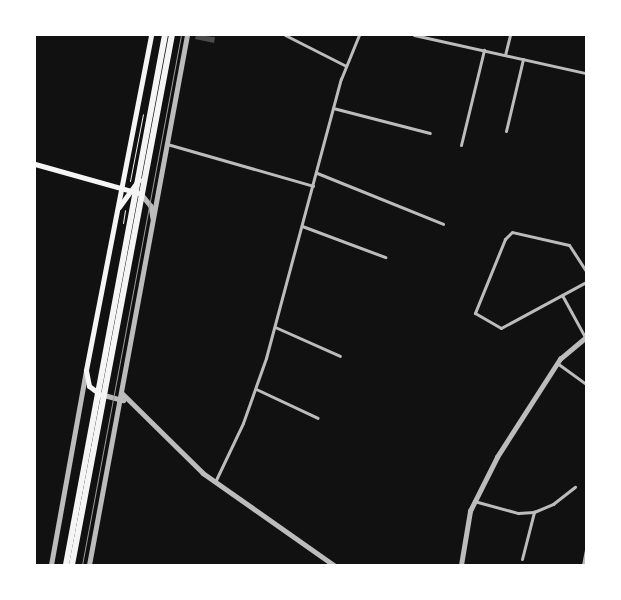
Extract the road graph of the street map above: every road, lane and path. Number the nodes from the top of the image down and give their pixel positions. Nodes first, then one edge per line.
1 (144, 35) edge
2 (166, 35) edge
3 (172, 35) edge
4 (187, 35) edge
5 (285, 35) edge
6 (358, 35) edge
7 (414, 35) edge
8 (510, 35) edge
9 (151, 36) edge
10 (484, 50) junction
11 (505, 55) junction
12 (523, 59) junction
13 (346, 66) junction
14 (586, 73) edge
15 (333, 108) junction
16 (506, 131) dead end
17 (430, 133) dead end
18 (167, 144) junction
19 (461, 145) dead end
20 (35, 164) edge
21 (317, 173) junction
22 (139, 179) junction
23 (313, 186) junction
24 (120, 189) junction
25 (128, 191) junction
26 (139, 194) junction
27 (114, 223) junction
28 (443, 224) dead end
29 (302, 226) junction
30 (150, 242) junction
31 (385, 257) dead end
32 (586, 271) edge
33 (586, 282) edge
34 (562, 295) junction
35 (274, 327) junction
36 (586, 337) edge
37 (340, 356) dead end
38 (557, 363) junction
39 (86, 370) junction
40 (586, 384) edge
41 (256, 389) junction
42 (122, 393) junction
43 (101, 395) junction
44 (121, 399) junction
45 (134, 406) junction
46 (318, 418) dead end
47 (215, 482) junction
48 (575, 487) dead end
49 (474, 501) junction
50 (534, 512) junction
51 (586, 550) edge
52 (585, 558) edge
53 (522, 559) dead end
54 (51, 565) edge
55 (66, 565) edge
56 (72, 565) edge
57 (90, 565) edge
58 (334, 565) edge
59 (461, 565) edge
60 (583, 565) edge

1 - 9 street
2 - 22 main road
3 - 26 main road
4 - 18 street
5 - 13 street
6 - 13 street
7 - 10 street
8 - 11 street
9 - 24 main road
10 - 11 street
10 - 19 street
11 - 12 street
12 - 14 street
12 - 16 street
13 - 15 street
15 - 17 street
15 - 21 street
18 - 23 street
18 - 30 street
20 - 24 main road
21 - 23 street
21 - 28 street
22 - 25 main road
22 - 26 main road
23 - 29 street
24 - 25 main road
24 - 27 main road
25 - 26 main road
25 - 27 main road
26 - 30 street
26 - 43 main road
27 - 39 main road
29 - 31 street
29 - 35 street
30 - 42 street
32 - 34 street
33 - 34 street
34 - 36 street
35 - 37 street
35 - 41 street
36 - 38 street
38 - 40 street
38 - 49 street
39 - 43 main road
39 - 54 street
41 - 46 street
41 - 47 street
42 - 43 street
42 - 44 street
42 - 45 street
43 - 44 street
43 - 55 main road
43 - 56 main road
44 - 45 street
44 - 57 street
45 - 47 street
47 - 58 street
48 - 50 street
49 - 50 street
49 - 59 street
50 - 53 street
51 - 52 street
52 - 60 street

